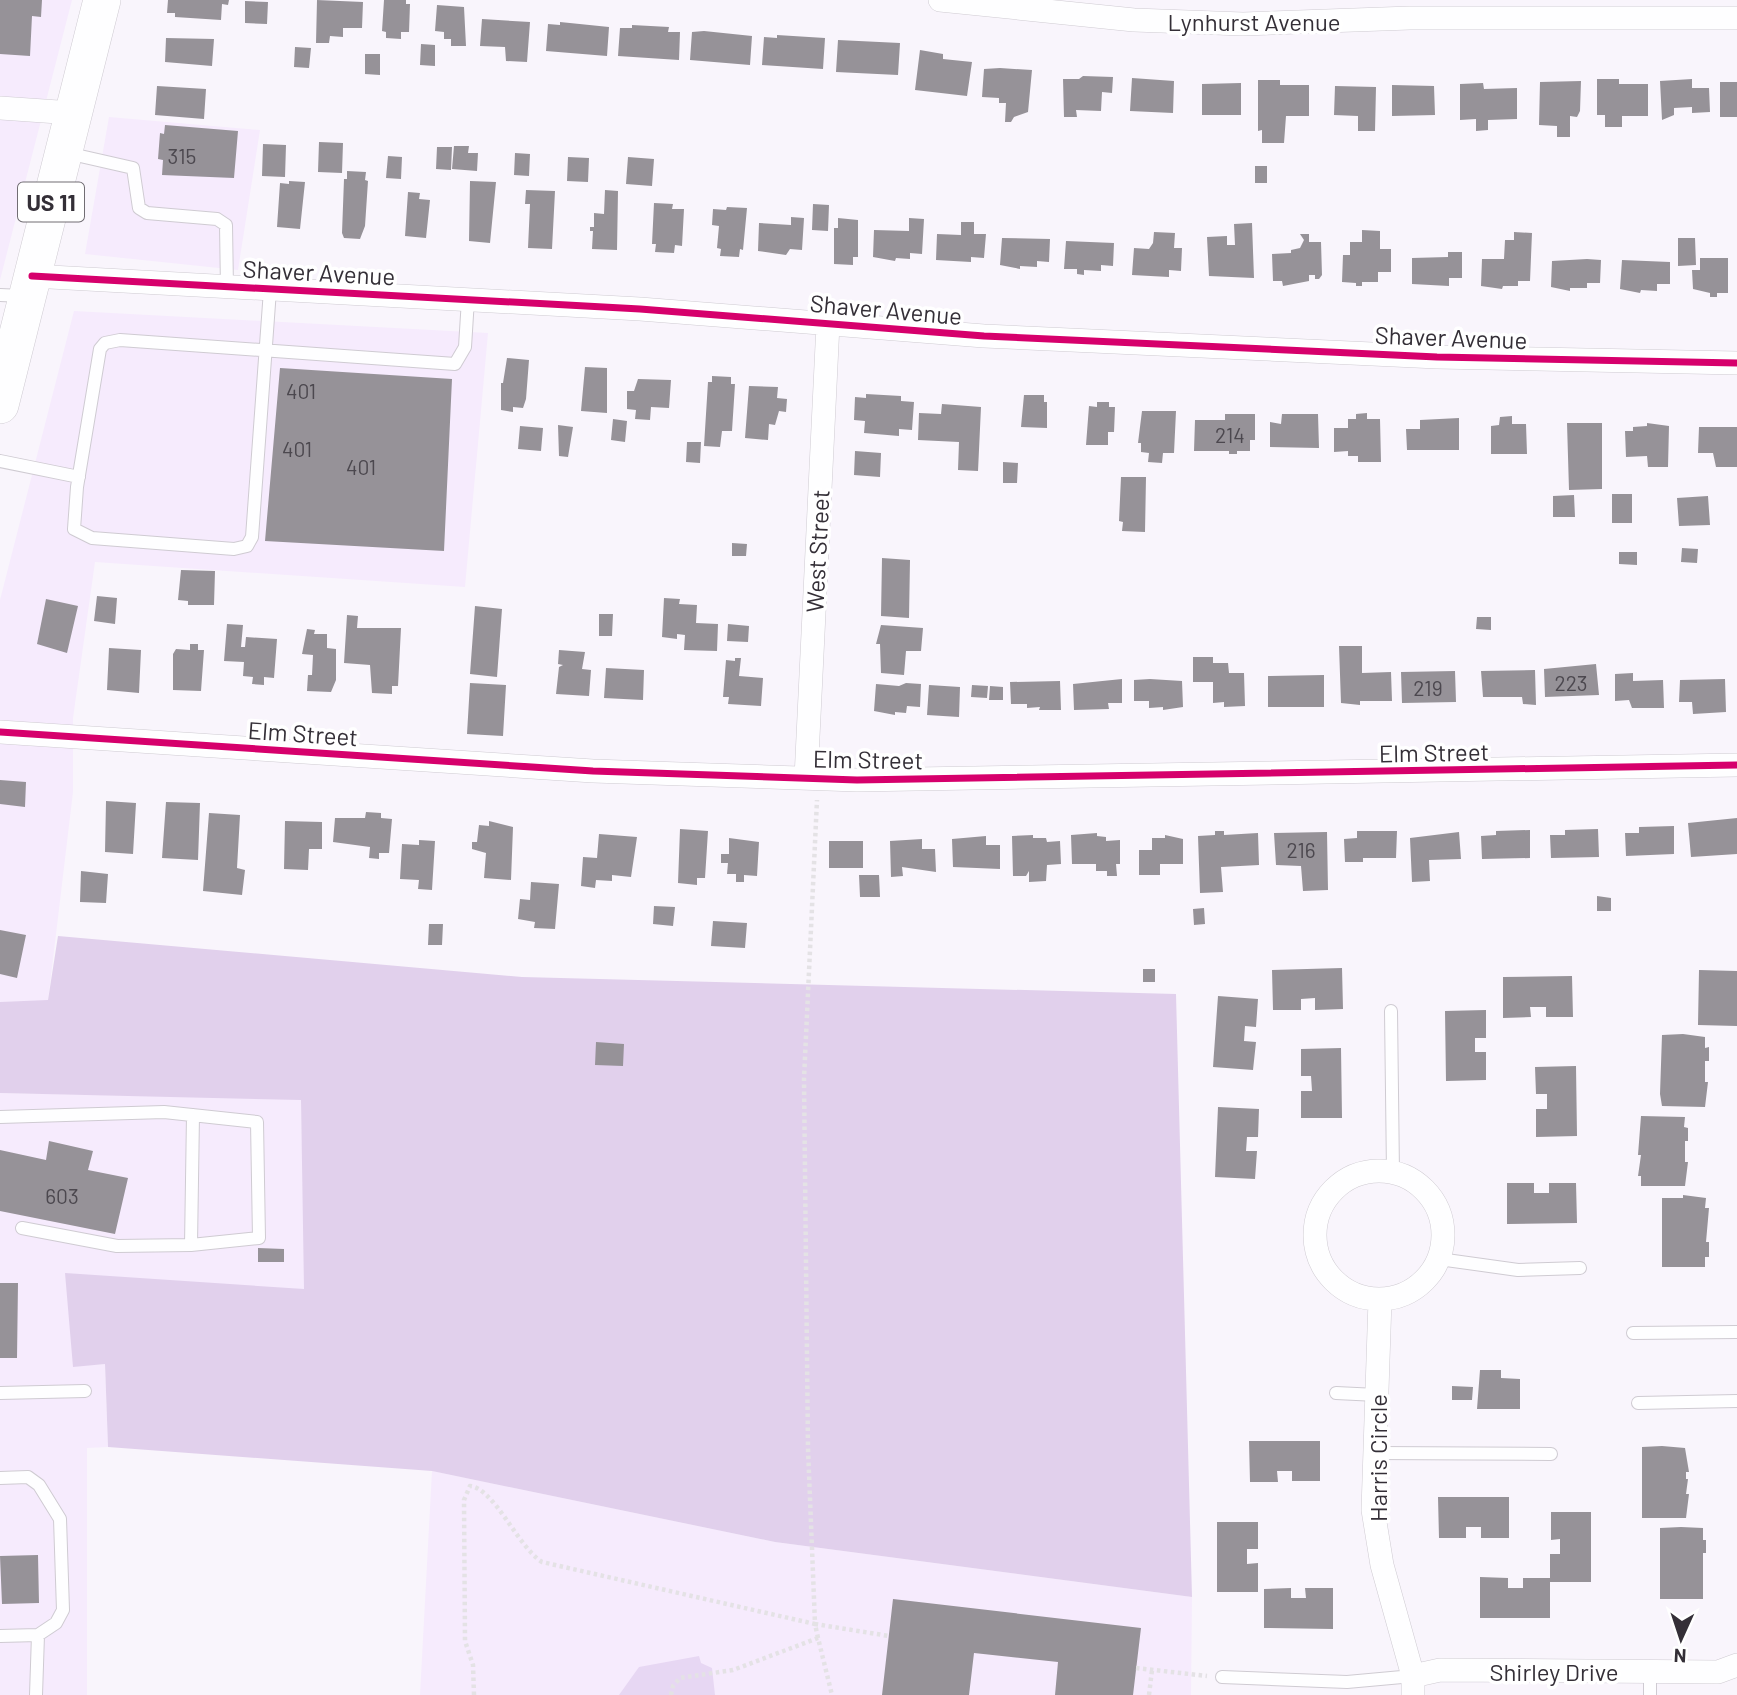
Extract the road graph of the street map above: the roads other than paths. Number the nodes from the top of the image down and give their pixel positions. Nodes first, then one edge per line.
1 (102, 0) edge
2 (940, 0) edge
3 (1737, 0) edge
4 (1410, 9) edge
5 (1737, 18) edge
6 (0, 108) edge
7 (73, 113) junction
8 (63, 152) junction
9 (226, 288) junction
10 (20, 289) edge
11 (270, 290) junction
12 (468, 299) junction
13 (828, 324) junction
14 (265, 349) junction
15 (5, 362) edge
16 (1737, 363) edge
17 (0, 405) edge
18 (0, 461) edge
19 (79, 477) junction
20 (0, 732) edge
21 (1737, 765) edge
22 (812, 778) junction
23 (1391, 1011) dead end
24 (193, 1115) junction
25 (0, 1116) edge
26 (1393, 1173) junction
27 (22, 1228) dead end
28 (191, 1245) junction
29 (1439, 1259) junction
30 (1580, 1268) dead end
31 (1380, 1300) junction
32 (1737, 1332) edge
33 (1633, 1333) dead end
34 (85, 1391) dead end
35 (0, 1393) edge
36 (1336, 1393) dead end
37 (1377, 1395) junction
38 (1737, 1401) edge
39 (1638, 1403) dead end
40 (1375, 1453) junction
41 (1551, 1454) dead end
42 (0, 1478) edge
43 (0, 1636) edge
44 (38, 1636) junction
45 (1737, 1665) edge
46 (1650, 1672) junction
47 (1222, 1677) road end
48 (1413, 1686) edge
49 (36, 1695) edge
50 (1650, 1695) edge

1 - 7 main road, US 11
2 - 4 street, Lynhurst Avenue
3 - 5 street
4 - 5 street, Lynhurst Avenue
6 - 7 street
7 - 8 main road, US 11
8 - 9 lane
8 - 10 main road, US 11
9 - 10 street, Shaver Avenue
9 - 11 street, Shaver Avenue
10 - 15 main road, US 11
11 - 12 street, Shaver Avenue
11 - 14 lane
12 - 13 street, Shaver Avenue
12 - 14 lane
13 - 16 street, Shaver Avenue
13 - 22 street, West Street
14 - 19 lane
14 - 19 lane
15 - 17 main road, US 11
18 - 19 lane
20 - 22 street, Elm Street
21 - 22 street, Elm Street
23 - 26 lane
24 - 25 lane
24 - 28 lane
24 - 28 lane
26 - 29 street
26 - 31 street
27 - 28 lane
29 - 30 lane
29 - 31 street
31 - 37 street, Harris Circle
32 - 33 lane
34 - 35 lane
36 - 37 lane
37 - 40 street, Harris Circle
38 - 39 lane
40 - 41 lane
40 - 48 street, Harris Circle
42 - 44 lane
43 - 44 lane
44 - 49 lane
45 - 46 street, Shirley Drive
46 - 48 street, Shirley Drive
46 - 50 lane
47 - 48 lane

